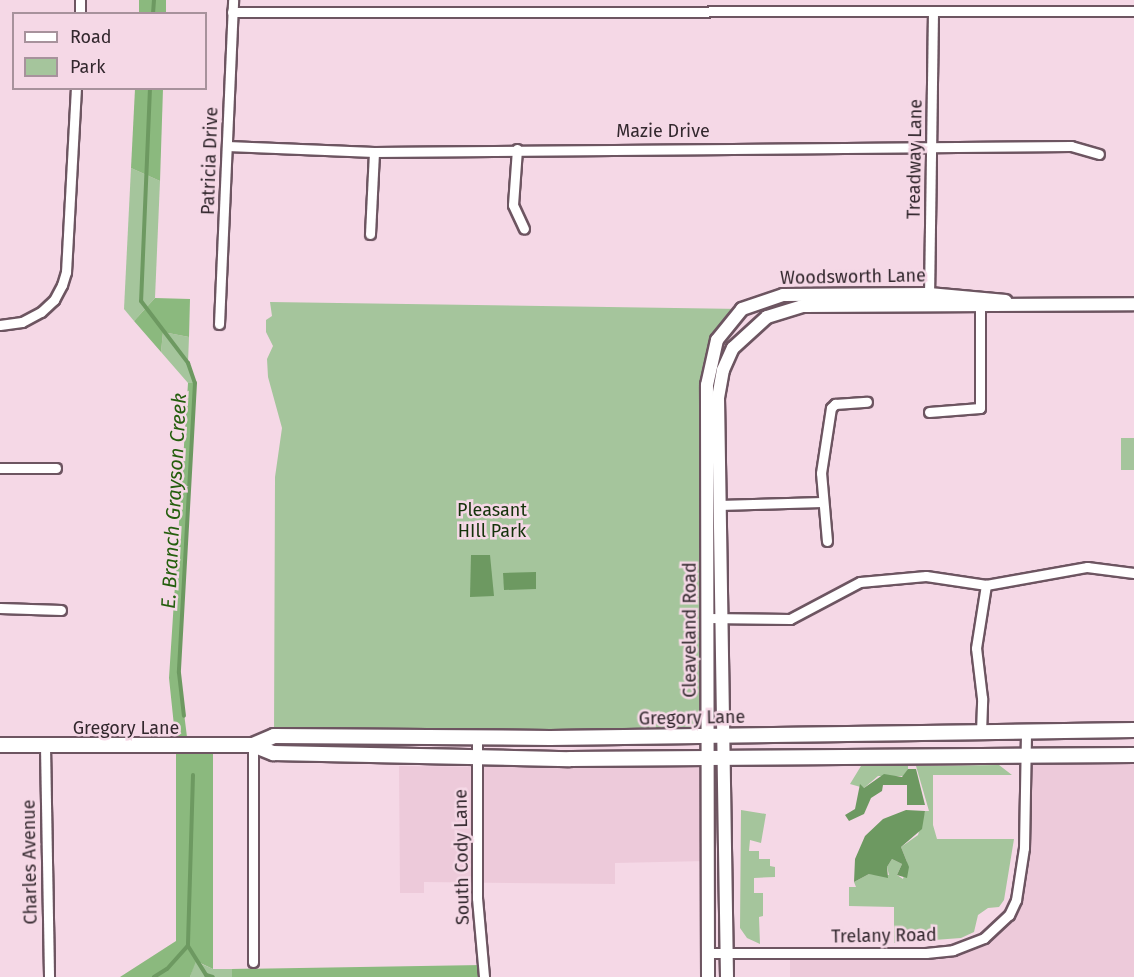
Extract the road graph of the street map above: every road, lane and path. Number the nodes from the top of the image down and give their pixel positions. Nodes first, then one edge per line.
1 (233, 0) edge
2 (1134, 11) edge
3 (232, 12) junction
4 (933, 12) junction
5 (76, 90) edge
6 (227, 146) junction
7 (932, 146) junction
8 (517, 149) junction
9 (374, 152) junction
10 (1099, 154) dead end
11 (524, 229) dead end
12 (370, 234) dead end
13 (928, 299) junction
14 (1022, 304) junction
15 (1134, 304) edge
16 (980, 307) junction
17 (742, 309) junction
18 (219, 324) dead end
19 (0, 325) edge
20 (755, 325) junction
21 (723, 370) joint
22 (867, 402) dead end
23 (929, 411) dead end
24 (0, 468) edge
25 (56, 468) dead end
26 (822, 502) junction
27 (719, 505) junction
28 (827, 541) dead end
29 (1134, 573) edge
30 (986, 585) junction
31 (0, 608) edge
32 (61, 610) dead end
33 (707, 618) junction
34 (721, 618) junction
35 (1134, 730) edge
36 (1026, 732) junction
37 (981, 733) junction
38 (477, 736) junction
39 (716, 736) junction
40 (0, 745) edge
41 (253, 745) junction
42 (45, 746) junction
43 (1131, 752) edge
44 (1025, 755) junction
45 (477, 758) junction
46 (706, 758) junction
47 (724, 758) junction
48 (707, 953) junction
49 (728, 953) junction
50 (253, 962) dead end
51 (49, 977) edge
52 (483, 977) edge
53 (708, 977) edge
54 (727, 977) edge

1 - 3 street, Patricia Drive
2 - 4 street
3 - 4 street
3 - 6 street, Patricia Drive
4 - 7 street, Treadway Lane
5 - 19 street
6 - 9 street, Mazie Drive
6 - 18 street, Patricia Drive
7 - 8 street, Mazie Drive
7 - 10 street, Mazie Drive
7 - 13 street, Treadway Lane
8 - 9 street, Mazie Drive
8 - 11 street
9 - 12 street
13 - 14 street, Woodsworth Lane
13 - 16 street, Woodsworth Lane
13 - 17 street, Woodsworth Lane
13 - 20 street, Woodsworth Lane
14 - 15 street, Woodsworth Lane
14 - 16 street, Woodsworth Lane
16 - 23 street
17 - 20 street
17 - 33 street, Cleaveland Road
20 - 21 street, Woodsworth Lane
21 - 27 street, Cleaveland Road
22 - 26 street
24 - 25 street
26 - 27 street
26 - 28 street
27 - 34 street, Cleaveland Road
29 - 30 street
30 - 34 street
30 - 37 street
31 - 32 street
33 - 34 street
33 - 39 street, Cleaveland Road
34 - 39 street, Cleaveland Road
35 - 36 main road, Gregory Lane
36 - 37 main road, Gregory Lane
36 - 44 street, Trelany Road
37 - 39 main road, Gregory Lane
38 - 39 main road, Gregory Lane
38 - 41 main road, Gregory Lane
38 - 45 street, South Cody Lane
39 - 46 street, Cleaveland Road
39 - 47 street, Cleaveland Road
40 - 42 main road, Gregory Lane
41 - 42 main road, Gregory Lane
41 - 45 main road, Gregory Lane
41 - 50 street
42 - 51 street, Charles Avenue
43 - 44 main road, Gregory Lane
44 - 47 main road, Gregory Lane
44 - 49 street, Trelany Road
45 - 46 main road, Gregory Lane
45 - 52 street, South Cody Lane
46 - 47 main road, Gregory Lane
46 - 48 street, Cleaveland Road
47 - 49 street, Cleaveland Road
48 - 49 street, Trelany Road
48 - 53 street, Cleaveland Road
49 - 54 street, Cleaveland Road

